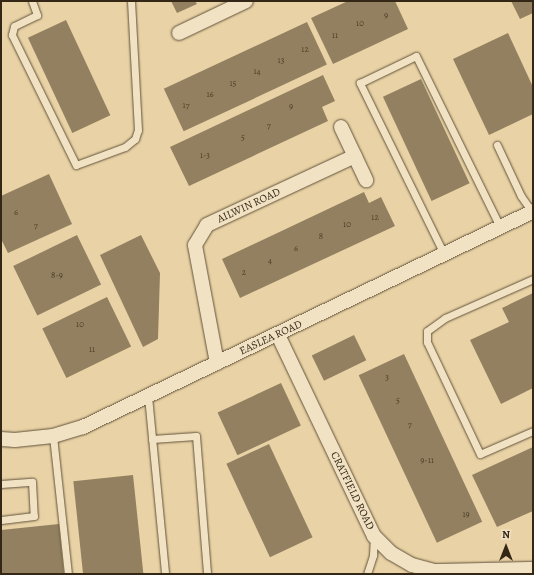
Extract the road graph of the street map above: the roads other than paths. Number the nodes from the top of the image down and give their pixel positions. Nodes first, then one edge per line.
1 (32, 1) edge
2 (131, 1) edge
3 (246, 1) edge
4 (179, 33) dead end
5 (341, 127) dead end
6 (497, 145) dead end
7 (355, 156) junction
8 (366, 180) dead end
9 (533, 212) edge
10 (500, 227) junction
11 (444, 254) junction
12 (533, 279) edge
13 (278, 335) junction
14 (217, 363) junction
15 (148, 396) junction
16 (533, 431) edge
17 (53, 436) junction
18 (1, 438) edge
19 (152, 439) junction
20 (1, 484) edge
21 (1, 520) edge
22 (374, 536) junction
23 (533, 569) edge
24 (518, 572) edge
25 (68, 574) edge
26 (165, 574) edge
27 (207, 574) edge
28 (367, 574) edge

1 - 2 lane
3 - 4 street
5 - 7 street
6 - 9 lane
7 - 8 street
7 - 14 street, AILWIN ROAD
9 - 10 street, EASLEA ROAD
10 - 11 street, EASLEA ROAD
10 - 11 lane
11 - 13 street, EASLEA ROAD
12 - 16 lane
13 - 14 street, EASLEA ROAD
13 - 22 street, CRATFIELD ROAD
14 - 15 street, EASLEA ROAD
15 - 17 street, EASLEA ROAD
15 - 19 lane
17 - 18 street, EASLEA ROAD
17 - 25 lane
19 - 26 lane
19 - 27 lane
20 - 21 lane
22 - 24 street, CRATFIELD ROAD
22 - 28 lane
23 - 24 street, CRATFIELD ROAD

